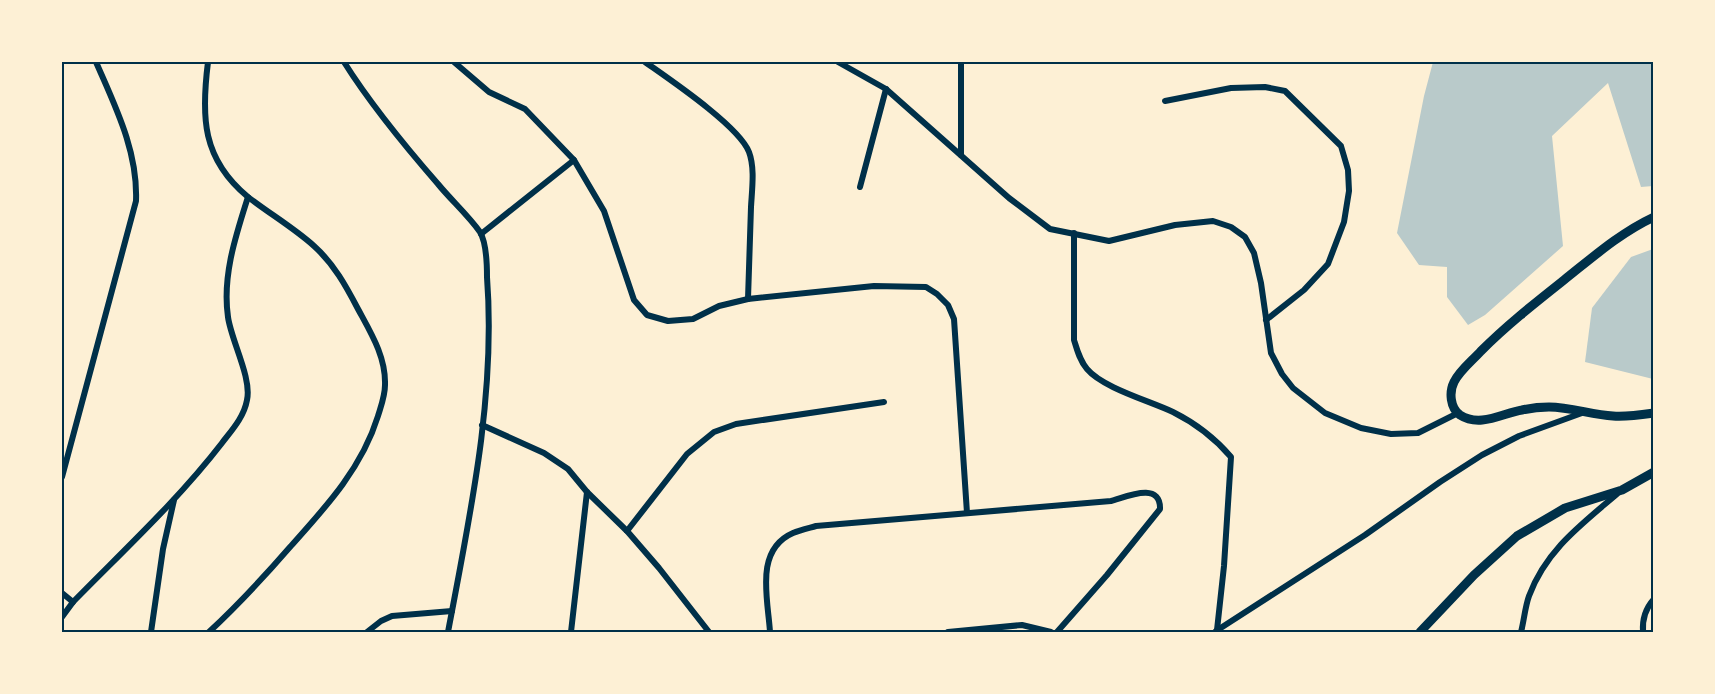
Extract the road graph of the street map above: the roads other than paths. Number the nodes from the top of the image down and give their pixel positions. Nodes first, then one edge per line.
1 (96, 62) edge
2 (208, 62) edge
3 (344, 62) edge
4 (453, 62) edge
5 (645, 62) edge
6 (838, 62) edge
7 (962, 62) edge
8 (886, 89) junction
9 (1165, 101) dead end
10 (961, 155) junction
11 (574, 160) junction
12 (860, 186) dead end
13 (248, 197) junction
14 (1653, 217) edge
15 (1074, 233) junction
16 (481, 234) junction
17 (748, 299) junction
18 (1266, 320) junction
19 (884, 402) dead end
20 (1585, 412) junction
21 (1653, 412) edge
22 (1458, 413) junction
23 (483, 425) junction
24 (1653, 472) edge
25 (62, 477) edge
26 (1622, 490) junction
27 (587, 492) junction
28 (174, 499) junction
29 (967, 513) junction
30 (627, 531) junction
31 (62, 593) edge
32 (1653, 599) edge
33 (73, 602) junction
34 (452, 611) junction
35 (62, 617) edge
36 (1216, 631) edge
37 (151, 633) edge
38 (209, 633) edge
39 (367, 633) edge
40 (448, 633) edge
41 (571, 633) edge
42 (708, 633) edge
43 (771, 633) edge
44 (948, 633) edge
45 (1052, 633) edge
46 (1057, 633) edge
47 (1420, 633) edge
48 (1521, 633) edge
49 (1643, 633) edge

1 - 25 street
2 - 13 street
3 - 16 street
4 - 11 street
5 - 17 street
6 - 8 street
7 - 10 street
8 - 10 street
8 - 12 street
9 - 18 street
10 - 15 street
11 - 16 street
11 - 17 street
13 - 28 street
13 - 38 street
14 - 22 main road
15 - 18 street
15 - 36 street
16 - 23 street
17 - 29 street
18 - 22 street
19 - 30 street
20 - 21 main road
20 - 22 main road
20 - 36 street
23 - 27 street
23 - 34 street
24 - 26 main road
26 - 47 main road
26 - 48 street
27 - 30 street
27 - 41 street
28 - 33 street
28 - 37 street
29 - 43 street
29 - 46 street
30 - 42 street
31 - 33 street
32 - 49 street
33 - 35 street
34 - 39 street
34 - 40 street
44 - 45 street

